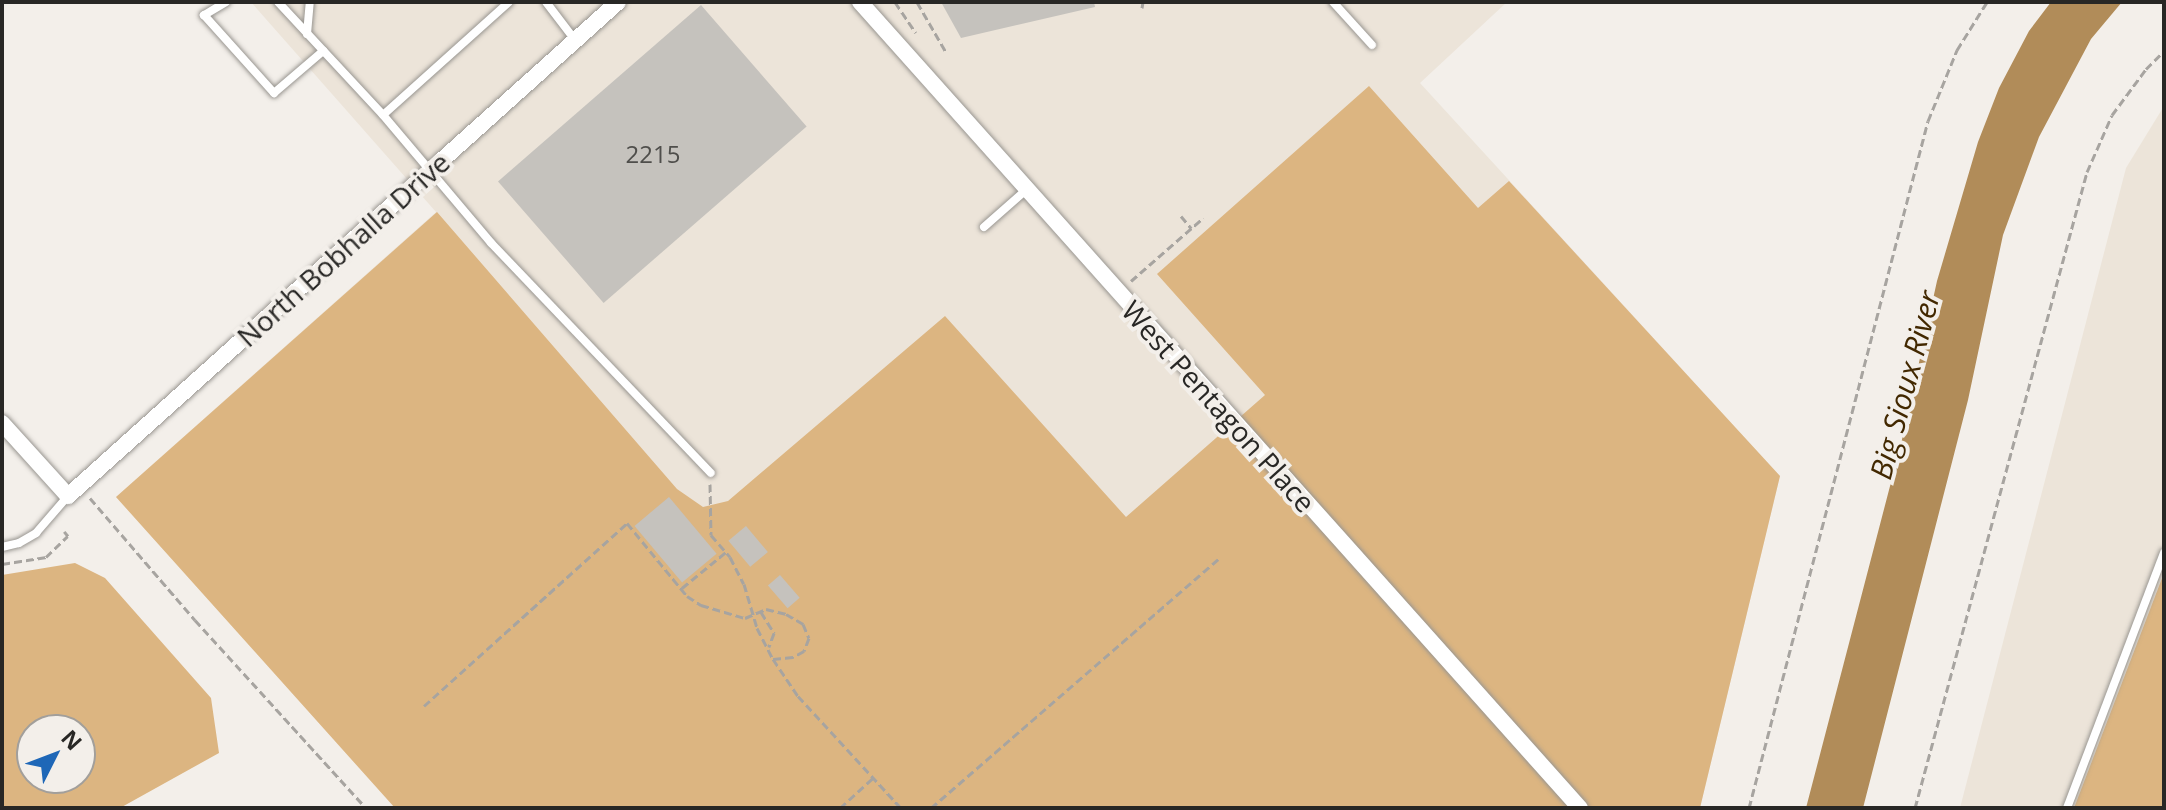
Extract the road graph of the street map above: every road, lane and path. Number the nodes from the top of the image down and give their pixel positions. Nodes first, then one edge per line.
1 (202, 2) edge
2 (226, 2) edge
3 (278, 2) edge
4 (310, 2) edge
5 (509, 2) edge
6 (546, 2) edge
7 (618, 2) edge
8 (860, 2) edge
9 (895, 2) edge
10 (917, 2) edge
11 (1143, 2) edge
12 (1333, 2) edge
13 (1987, 2) edge
14 (1142, 8) dead end
15 (204, 15) junction
16 (916, 33) dead end
17 (307, 34) junction
18 (575, 40) junction
19 (1372, 45) dead end
20 (323, 51) junction
21 (2164, 51) edge
22 (946, 52) dead end
23 (383, 115) junction
24 (429, 172) junction
25 (1026, 190) junction
26 (1181, 216) dead end
27 (1203, 218) dead end
28 (984, 227) dead end
29 (1191, 228) junction
30 (1131, 281) dead end
31 (2, 423) edge
32 (711, 473) joint
33 (74, 491) junction
34 (64, 531) dead end
35 (2, 547) edge
36 (726, 552) junction
37 (2164, 553) edge
38 (1218, 559) dead end
39 (2, 564) edge
40 (681, 589) junction
41 (761, 612) junction
42 (753, 617) junction
43 (768, 649) junction
44 (773, 659) junction
45 (424, 706) dead end
46 (875, 776) junction
47 (366, 808) edge
48 (840, 808) edge
49 (901, 808) edge
50 (931, 808) edge
51 (1580, 808) edge
52 (1749, 808) edge
53 (1915, 808) edge
54 (2067, 808) edge

1 - 15 lane
2 - 15 lane
3 - 17 lane
4 - 17 lane
5 - 23 lane
6 - 18 lane
7 - 18 street, North Bobhalla Drive
8 - 25 street, West Pentagon Place
9 - 16 path
10 - 22 path
11 - 14 path
12 - 19 lane
13 - 52 path
15 - 20 lane
17 - 20 lane
18 - 24 street, North Bobhalla Drive
20 - 23 lane
21 - 53 path
23 - 24 lane
24 - 32 lane
24 - 33 street, North Bobhalla Drive
25 - 28 lane
25 - 51 street, West Pentagon Place
26 - 29 path
27 - 29 path
29 - 30 path
31 - 33 street
32 - 36 path
33 - 35 lane
33 - 47 path
34 - 39 path
36 - 40 path
36 - 42 path
37 - 54 lane
38 - 50 path
40 - 42 path
40 - 45 path
41 - 42 path
41 - 43 path
41 - 44 path
42 - 43 path
43 - 44 path
44 - 46 path
46 - 48 path
46 - 49 path

